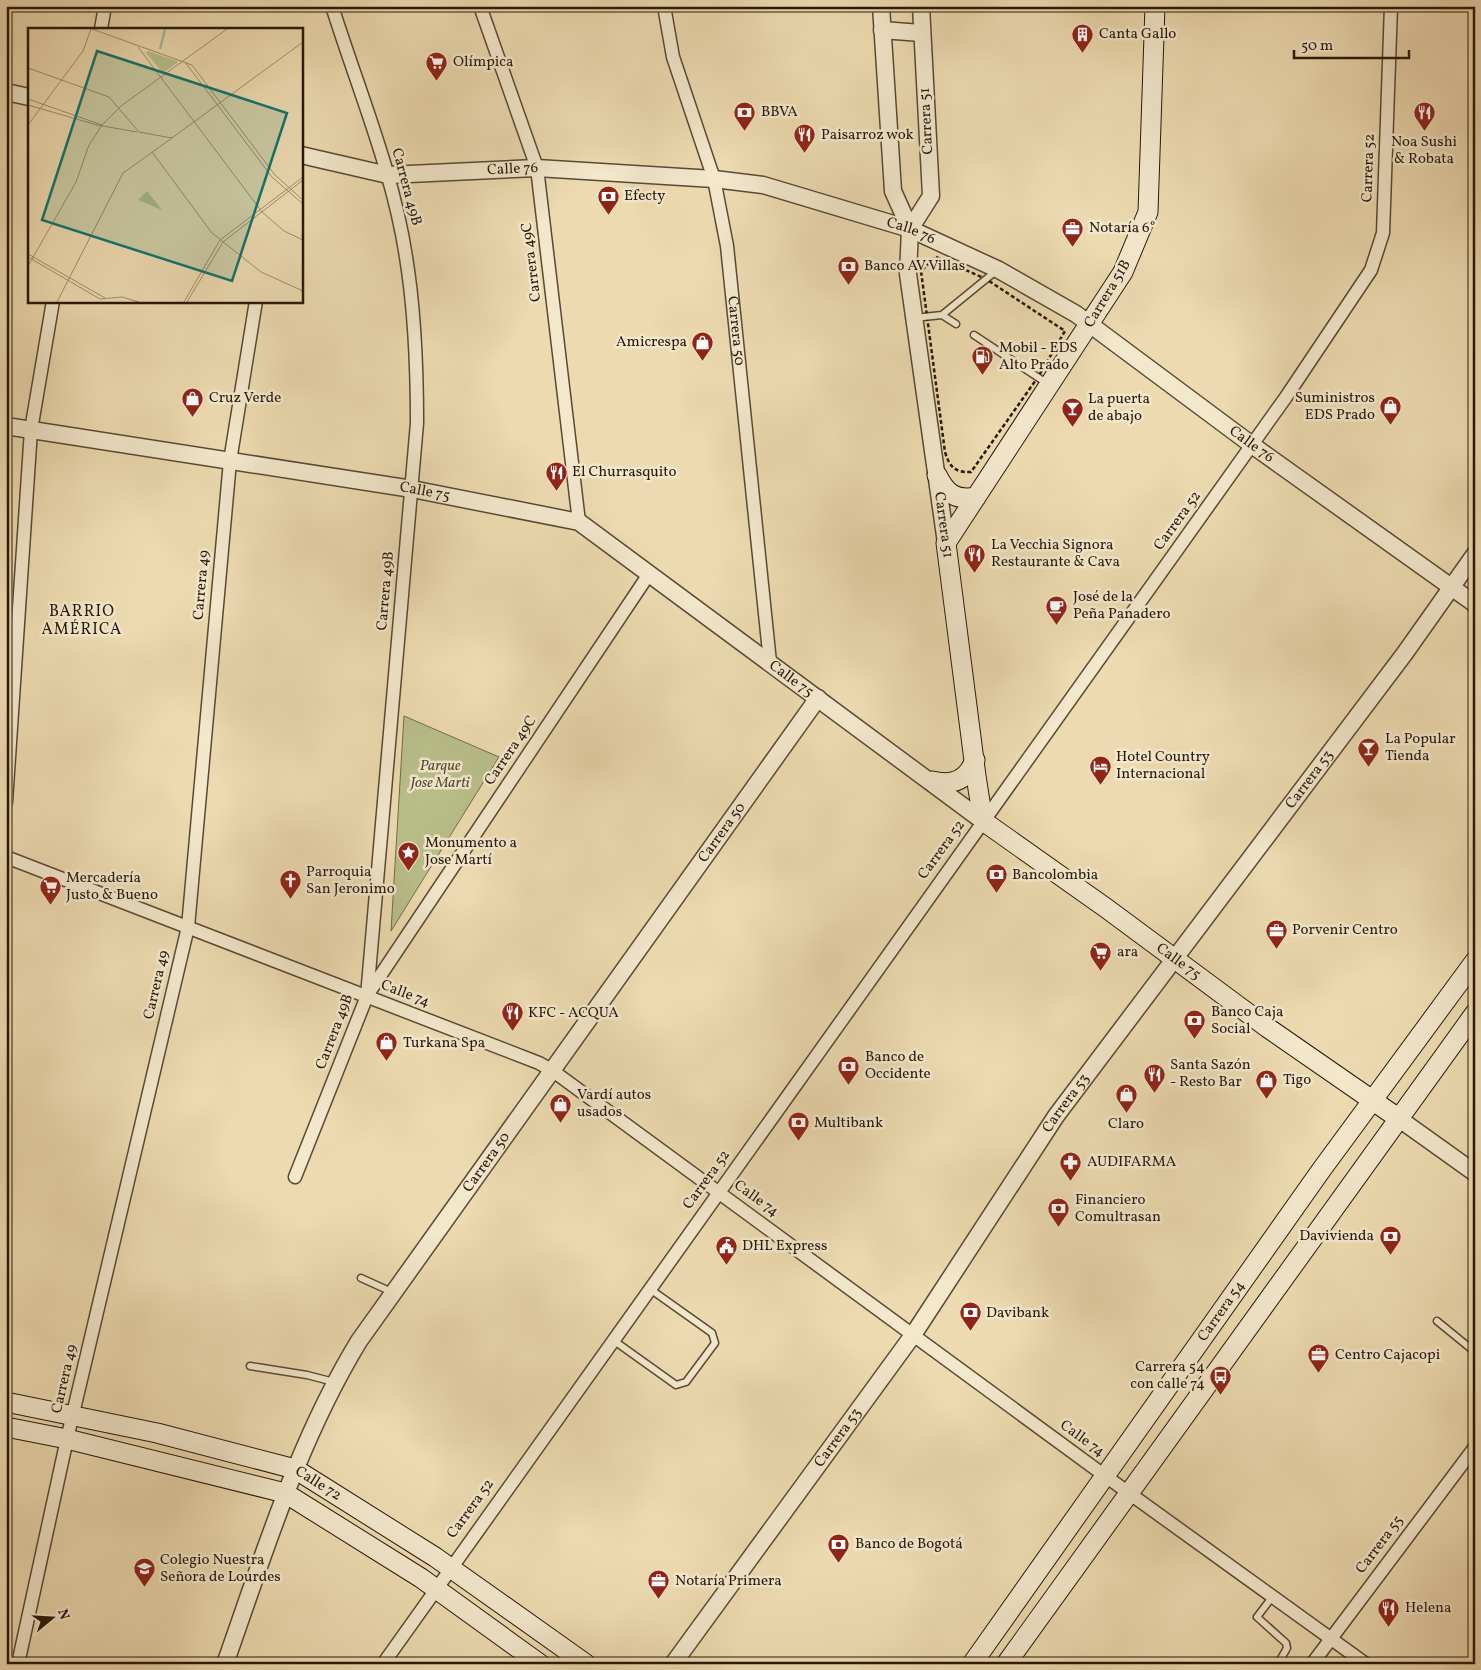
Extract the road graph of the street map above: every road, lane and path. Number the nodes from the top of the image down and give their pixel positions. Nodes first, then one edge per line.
1 (105, 6) edge
2 (332, 6) edge
3 (480, 6) edge
4 (664, 6) edge
5 (881, 6) edge
6 (921, 6) edge
7 (1154, 6) edge
8 (1391, 6) edge
9 (101, 28) edge
10 (882, 30) junction
11 (922, 33) junction
12 (6, 92) edge
13 (28, 97) edge
14 (302, 155) edge
15 (537, 168) junction
16 (388, 175) junction
17 (714, 179) junction
18 (910, 229) junction
19 (992, 274) junction
20 (53, 302) edge
21 (256, 302) edge
22 (942, 315) junction
23 (920, 318) junction
24 (1090, 323) junction
25 (956, 324) dead end
26 (974, 335) dead end
27 (1044, 381) junction
28 (6, 426) edge
29 (31, 430) junction
30 (1252, 445) junction
31 (230, 461) junction
32 (936, 475) junction
33 (412, 489) junction
34 (976, 497) junction
35 (579, 522) junction
36 (946, 543) junction
37 (1475, 554) edge
38 (649, 574) junction
39 (1453, 588) junction
40 (1475, 604) edge
41 (770, 662) junction
42 (818, 698) junction
43 (975, 760) junction
44 (932, 781) junction
45 (6, 802) edge
46 (984, 821) junction
47 (6, 857) edge
48 (188, 927) junction
49 (1174, 958) junction
50 (1475, 962) edge
51 (367, 996) junction
52 (1475, 1013) edge
53 (552, 1071) junction
54 (1373, 1101) junction
55 (1398, 1118) junction
56 (1475, 1173) edge
57 (295, 1177) dead end
58 (718, 1192) junction
59 (361, 1278) dead end
60 (649, 1288) junction
61 (394, 1293) junction
62 (1228, 1302) junction
63 (1253, 1319) junction
64 (1437, 1321) dead end
65 (914, 1335) junction
66 (612, 1340) junction
67 (1475, 1352) edge
68 (250, 1366) dead end
69 (334, 1382) junction
70 (6, 1402) edge
71 (73, 1415) junction
72 (6, 1427) edge
73 (67, 1439) junction
74 (1475, 1447) edge
75 (295, 1469) junction
76 (1105, 1476) junction
77 (1129, 1492) junction
78 (285, 1493) junction
79 (450, 1567) junction
80 (436, 1589) junction
81 (1273, 1596) junction
82 (1330, 1638) junction
83 (18, 1664) edge
84 (225, 1664) edge
85 (383, 1664) edge
86 (540, 1664) edge
87 (586, 1664) edge
88 (673, 1664) edge
89 (972, 1664) edge
90 (1006, 1664) edge
91 (1278, 1664) edge
92 (1312, 1664) edge
93 (1366, 1664) edge

1 - 9 street
2 - 16 street, Carrera 49B
3 - 15 street, Carrera 49C
4 - 17 street, Carrera 50
5 - 10 street, Carrera 51
6 - 11 street, Carrera 51
7 - 24 main road, Carrera 51B
8 - 30 street, Carrera 52
10 - 11 street
10 - 18 street, Carrera 51
11 - 18 street, Carrera 51
12 - 13 street
14 - 16 street, Calle 76
15 - 16 street, Calle 76
15 - 17 street, Calle 76
15 - 35 street, Carrera 49C
16 - 33 street, Carrera 49B
17 - 18 street, Calle 76
17 - 41 street, Carrera 50
18 - 19 street, Calle 76
18 - 23 street, Carrera 51
19 - 22 lane
19 - 23 path
19 - 24 street, Calle 76
19 - 27 path
20 - 29 street
21 - 31 street, Carrera 49
22 - 23 lane
22 - 25 lane
23 - 27 path
23 - 32 street, Carrera 51
24 - 27 main road, Carrera 51B
24 - 30 street, Calle 76
26 - 27 lane
27 - 34 main road, Carrera 51B
28 - 29 street, Calle 75
29 - 31 street, Calle 75
29 - 45 street
30 - 39 street, Calle 76
30 - 46 street, Carrera 52
31 - 33 street, Calle 75
31 - 48 street, Carrera 49
32 - 34 main road
32 - 36 street, Carrera 51
33 - 35 street, Calle 75
33 - 51 street, Carrera 49B
34 - 36 main road, Carrera 51B
35 - 38 street, Calle 75
36 - 43 main road, Carrera 51
37 - 39 street, Carrera 53
38 - 41 street, Calle 75
38 - 51 street, Carrera 49C
39 - 40 street, Calle 76
39 - 49 street, Carrera 53
41 - 42 street, Calle 75
42 - 44 street, Calle 75
42 - 53 street, Carrera 50
43 - 44 main road
43 - 46 main road, Carrera 51
44 - 46 street, Calle 75
46 - 49 main road, Calle 75
46 - 58 street, Carrera 52
47 - 48 street, Calle 74
48 - 51 street, Calle 74
48 - 71 street, Carrera 49
49 - 54 main road, Calle 75
49 - 65 street, Carrera 53
50 - 54 main road, Carrera 54
51 - 53 street, Calle 74
51 - 57 street, Carrera 49B
52 - 55 main road, Carrera 54
53 - 58 street, Calle 74
53 - 61 street, Carrera 50
54 - 55 main road, Calle 75
54 - 62 main road, Carrera 54
55 - 56 street, Calle 75
55 - 63 main road, Carrera 54
58 - 60 street, Carrera 52
58 - 65 street, Calle 74
59 - 61 lane
60 - 66 street, Carrera 52
60 - 66 lane
61 - 69 street, Carrera 50
62 - 63 main road
62 - 76 main road, Carrera 54
63 - 77 main road, Carrera 54
64 - 67 lane
65 - 76 street, Calle 74
65 - 88 street, Carrera 53
66 - 79 street, Carrera 52
68 - 69 lane
69 - 75 street, Carrera 50
70 - 71 main road, Calle 72
71 - 73 street, Carrera 49
71 - 75 main road, Calle 72
72 - 73 main road, Calle 72
73 - 78 main road, Calle 72
73 - 83 street, Carrera 49
74 - 82 street, Carrera 55
75 - 78 street, Carrera 50
75 - 79 main road, Calle 72
76 - 77 street, Calle 74
76 - 89 main road, Carrera 54
77 - 81 street, Calle 74
77 - 90 main road, Carrera 54
78 - 80 main road, Calle 72
78 - 84 street, Carrera 50
79 - 80 street, Carrera 52
79 - 87 main road, Calle 72
80 - 85 street, Carrera 52
80 - 86 main road, Calle 72
81 - 82 street, Calle 74
81 - 91 lane
82 - 92 street, Carrera 55
82 - 93 street, Calle 74

